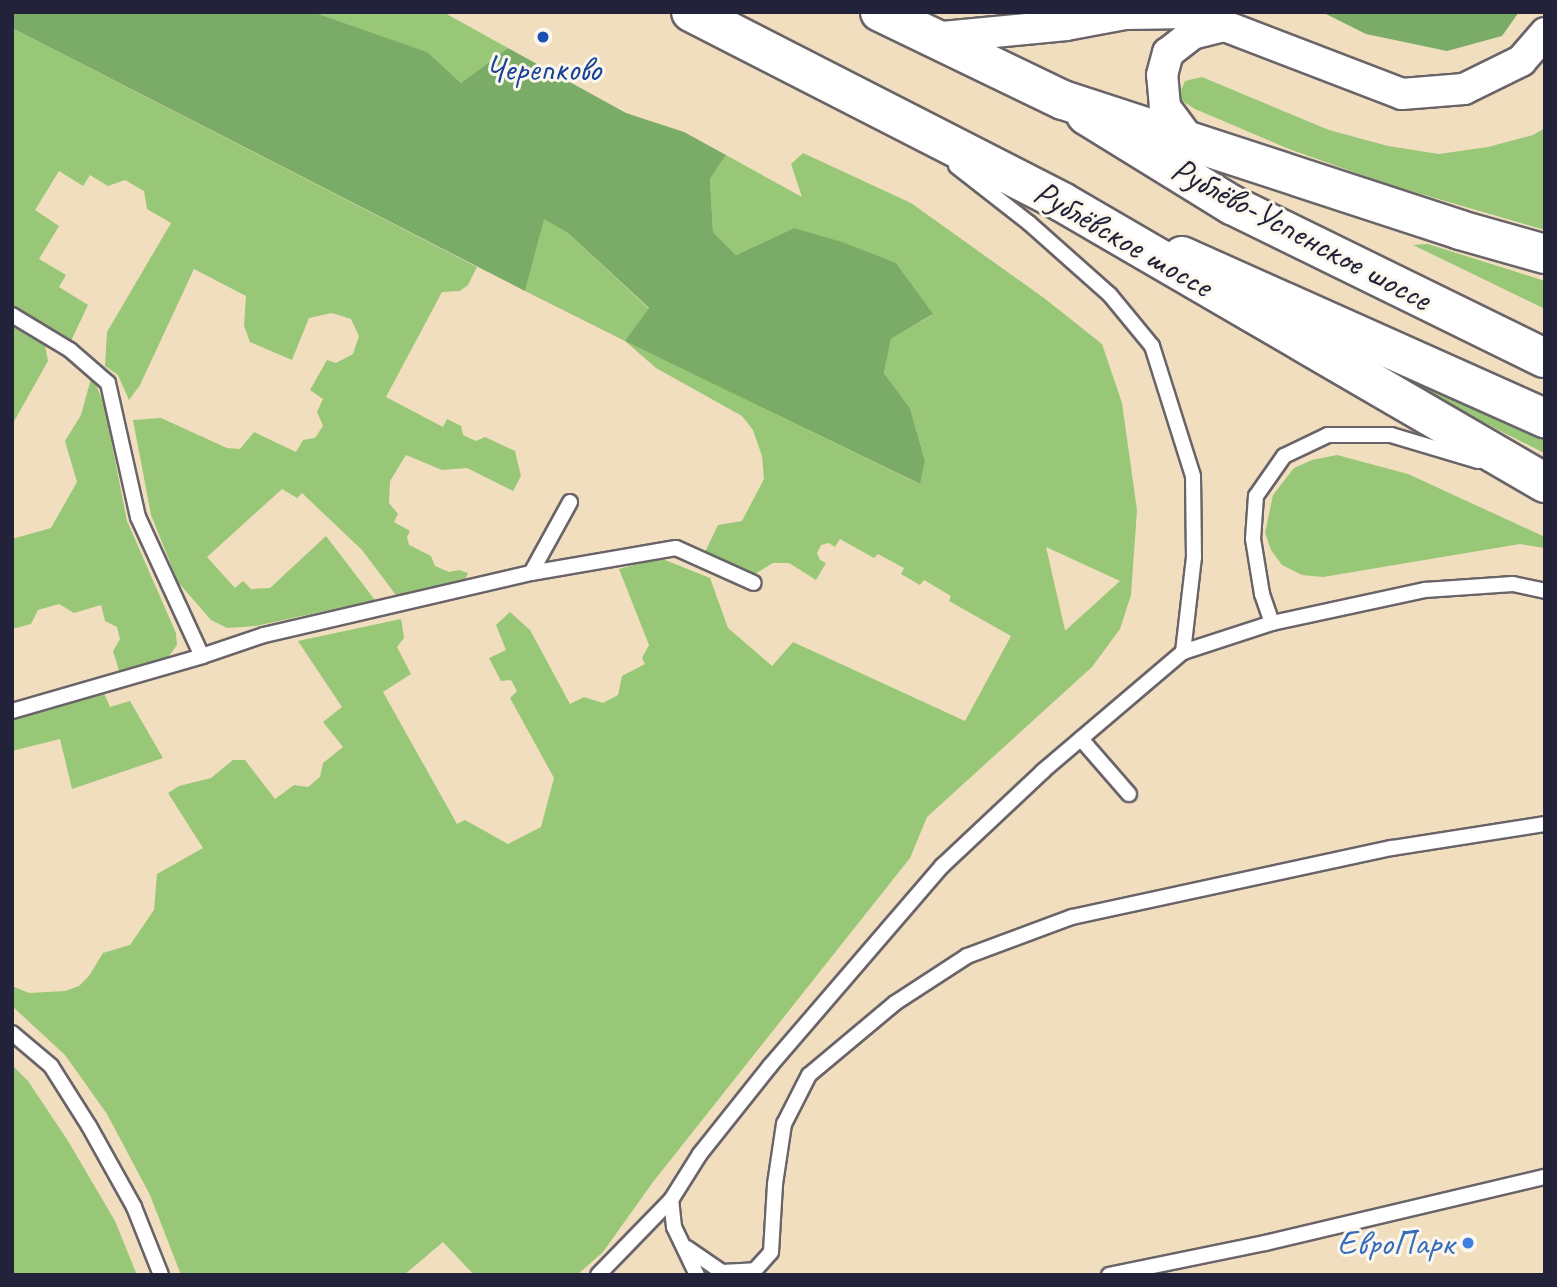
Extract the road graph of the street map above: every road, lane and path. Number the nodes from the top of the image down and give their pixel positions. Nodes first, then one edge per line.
1 (691, 12) edge
2 (880, 12) edge
3 (1224, 26) junction
4 (1545, 33) edge
5 (932, 38) junction
6 (1063, 100) junction
7 (892, 115) junction
8 (1191, 142) junction
9 (1062, 202) junction
10 (1545, 254) edge
11 (12, 314) edge
12 (1545, 358) edge
13 (1545, 418) edge
14 (1539, 480) edge
15 (570, 502) dead end
16 (531, 573) junction
17 (754, 583) dead end
18 (1545, 591) edge
19 (1272, 623) junction
20 (1183, 652) junction
21 (202, 656) junction
22 (12, 711) edge
23 (1081, 739) junction
24 (1129, 794) dead end
25 (1545, 824) edge
26 (12, 1033) edge
27 (1545, 1177) edge
28 (671, 1200) junction
29 (686, 1247) junction
30 (161, 1275) edge
31 (598, 1275) edge
32 (697, 1275) edge
33 (1109, 1275) edge

1 - 7 main road, Рублёвское шоссе
2 - 5 main road
3 - 4 street
3 - 5 street
3 - 8 street
5 - 6 main road
6 - 8 main road
6 - 12 main road, Рублёво-Успенское шоссе
7 - 9 main road, Рублёвское шоссе
7 - 20 lane
8 - 10 main road
9 - 13 main road, Рублёво-Успенское шоссе
9 - 14 main road, Рублёвское шоссе
11 - 21 lane
14 - 19 lane
15 - 16 lane
16 - 17 lane
16 - 21 lane
18 - 19 lane
19 - 20 lane
20 - 23 lane
21 - 22 lane
23 - 24 lane
23 - 28 lane
25 - 29 lane
26 - 30 lane
27 - 33 lane
28 - 29 lane
28 - 31 lane
29 - 32 lane

